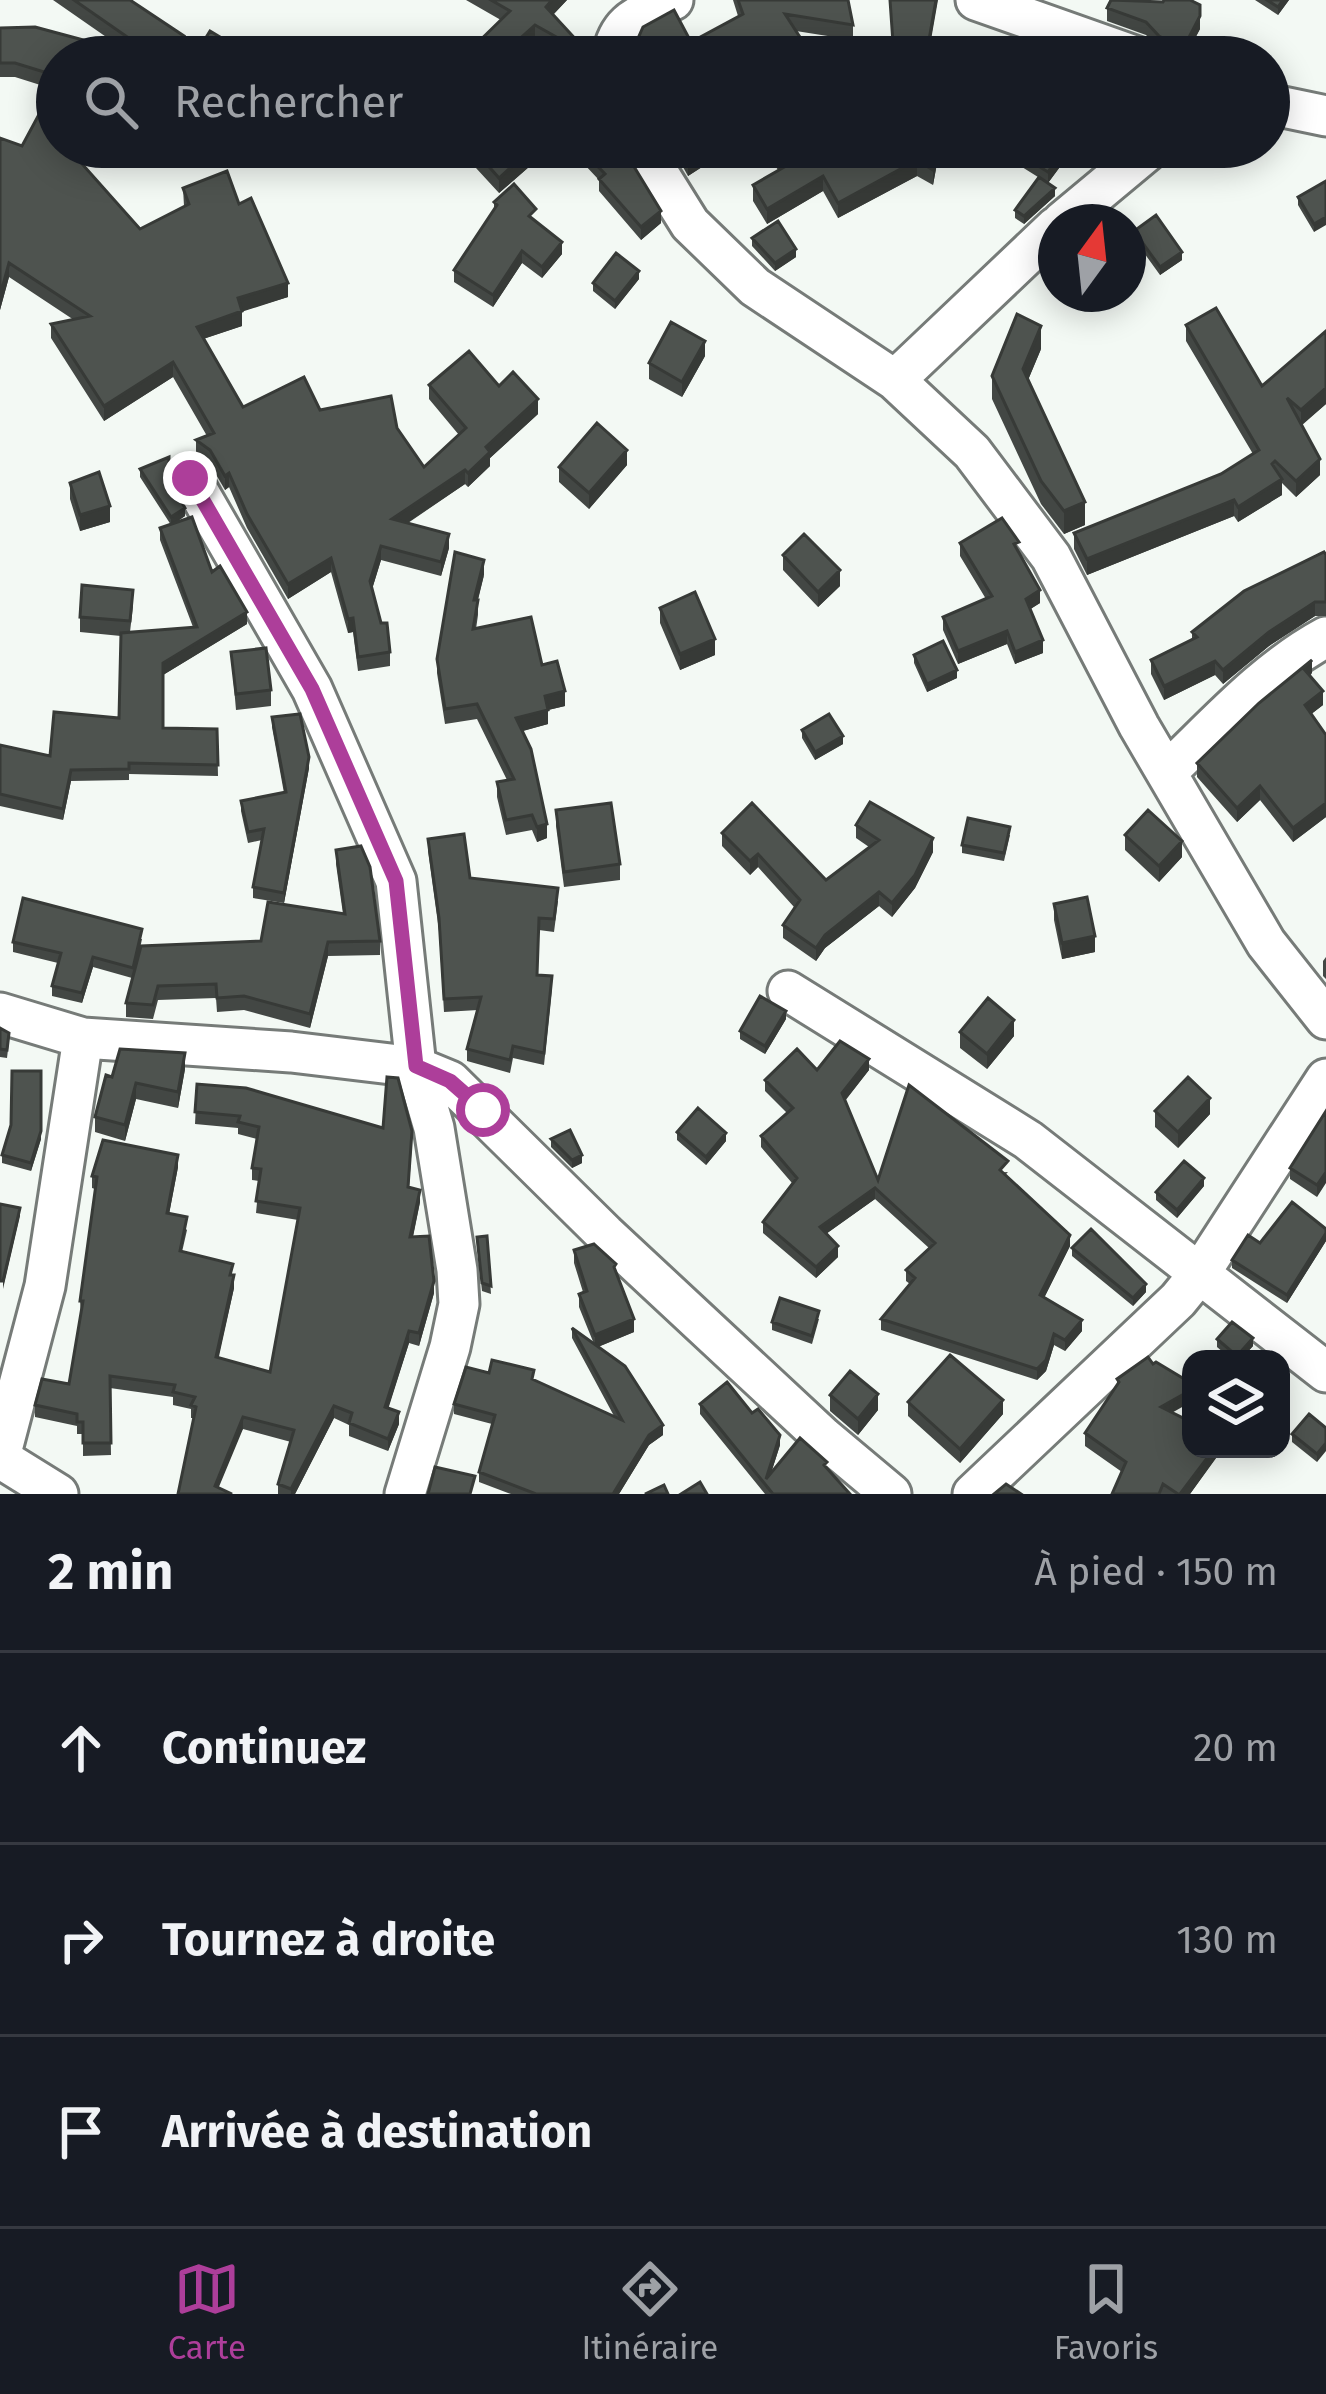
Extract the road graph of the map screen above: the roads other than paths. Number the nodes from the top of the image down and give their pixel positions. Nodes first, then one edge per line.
1 (673, 0) edge
2 (976, 0) edge
3 (616, 36) edge
4 (1078, 36) edge
5 (1290, 108) edge
6 (1326, 116) edge
7 (655, 168) edge
8 (1127, 168) edge
9 (1084, 204) edge
10 (1038, 245) edge
11 (895, 380) junction
12 (190, 478) dead end
13 (1326, 638) edge
14 (1167, 772) junction
15 (788, 991) dead end
16 (0, 1013) edge
17 (1326, 1019) edge
18 (83, 1038) junction
19 (416, 1066) junction
20 (1326, 1079) edge
21 (1200, 1273) junction
22 (1326, 1372) edge
23 (0, 1458) edge
24 (58, 1494) edge
25 (405, 1494) edge
26 (892, 1494) edge
27 (973, 1494) edge

1 - 3 street
2 - 4 street
5 - 6 street
7 - 11 street
8 - 9 street
10 - 11 street
11 - 14 street
12 - 19 street
13 - 14 street
14 - 17 street
15 - 21 street
16 - 18 street
18 - 19 street
18 - 23 street
19 - 25 street
19 - 26 street
20 - 21 street
21 - 22 street
21 - 27 street
23 - 24 street

